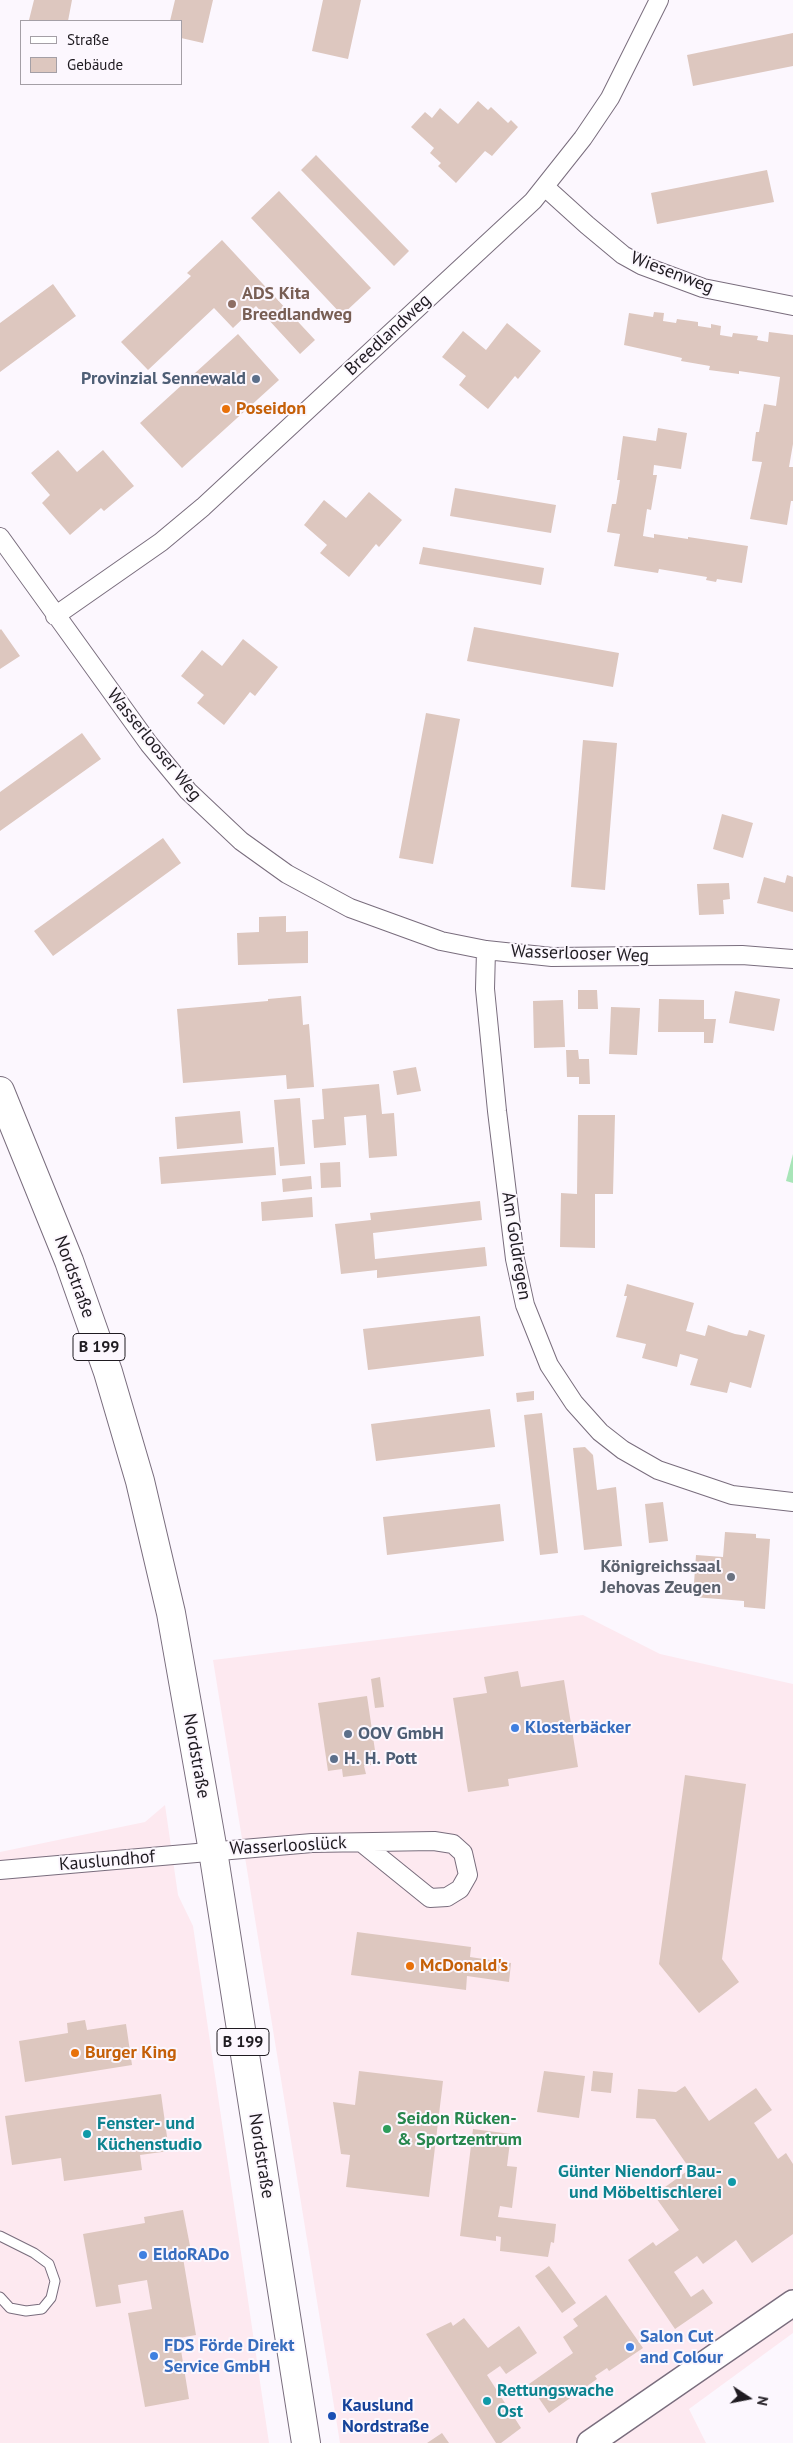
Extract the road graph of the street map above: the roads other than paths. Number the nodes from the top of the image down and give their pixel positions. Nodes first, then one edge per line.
1 (659, 0) edge
2 (545, 187) junction
3 (793, 306) edge
4 (0, 537) edge
5 (55, 616) junction
6 (486, 950) junction
7 (793, 958) edge
8 (0, 1091) edge
9 (793, 1502) edge
10 (362, 1842) junction
11 (213, 1851) junction
12 (0, 1870) edge
13 (0, 2236) edge
14 (0, 2297) edge
15 (793, 2303) edge
16 (306, 2443) edge
17 (590, 2443) edge

1 - 2 street, Breedlandweg
2 - 3 street, Wiesenweg
2 - 5 street, Breedlandweg
4 - 5 street, Wasserlooser Weg
5 - 6 street, Wasserlooser Weg
6 - 7 street, Wasserlooser Weg
6 - 9 street, Am Goldregen
8 - 11 main road, Nordstraße / B 199
10 - 10 street, Wasserlooslück
10 - 11 street, Wasserlooslück
11 - 12 street, Kauslundhof
11 - 16 main road, Nordstraße / B 199
13 - 14 lane
15 - 17 street

